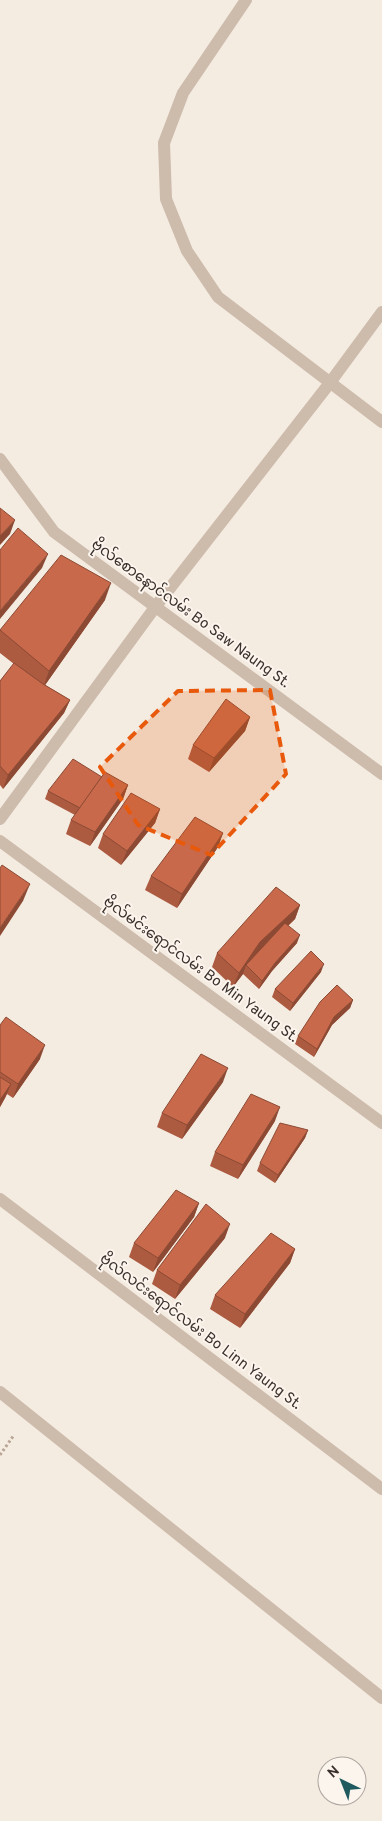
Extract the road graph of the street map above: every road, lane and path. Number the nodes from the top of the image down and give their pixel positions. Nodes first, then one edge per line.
1 (246, 0) edge
2 (382, 312) edge
3 (329, 384) junction
4 (382, 422) edge
5 (0, 459) edge
6 (156, 606) junction
7 (382, 774) edge
8 (0, 818) edge
9 (0, 842) edge
10 (382, 1123) edge
11 (0, 1199) edge
12 (0, 1392) edge
13 (382, 1489) edge
14 (382, 1698) edge

1 - 3 street
2 - 3 street
3 - 4 street
3 - 6 street
5 - 6 street, ဗိုလ်စောနောင်လမ်း Bo Saw Naung St.
6 - 7 street, ဗိုလ်စောနောင်လမ်း Bo Saw Naung St.
6 - 8 street
9 - 10 street, ဗိုလ်မင်းရောင်လမ်း Bo Min Yaung St.
11 - 13 street, ဗိုလ်လင်းရောင်လမ်း Bo Linn Yaung St.
12 - 14 street

